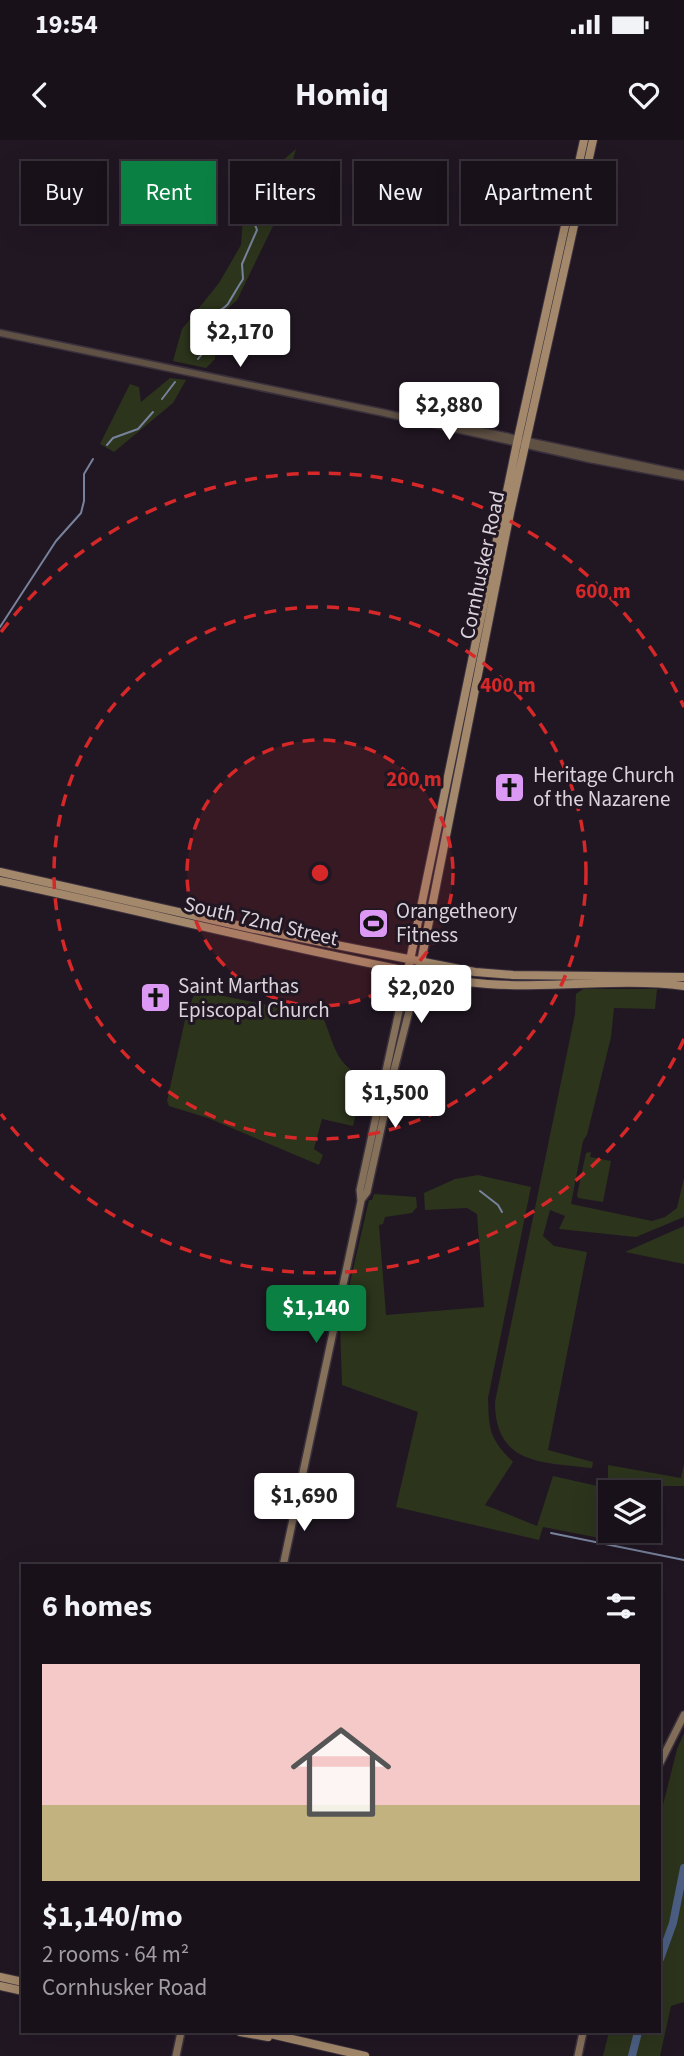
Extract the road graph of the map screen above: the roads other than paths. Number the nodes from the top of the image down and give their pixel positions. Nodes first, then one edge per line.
1 (584, 140) edge
2 (593, 140) edge
3 (0, 333) edge
4 (521, 442) junction
5 (684, 476) edge
6 (453, 754) junction
7 (447, 828) junction
8 (435, 838) junction
9 (0, 873) edge
10 (0, 881) edge
11 (425, 940) junction
12 (388, 955) junction
13 (410, 959) junction
14 (421, 961) junction
15 (377, 964) junction
16 (446, 966) junction
17 (408, 970) junction
18 (419, 972) junction
19 (436, 976) junction
20 (684, 977) edge
21 (573, 979) junction
22 (684, 986) edge
23 (402, 995) junction
24 (413, 998) junction
25 (361, 1201) junction
26 (283, 1564) edge
27 (684, 1714) edge
28 (661, 1761) edge
29 (0, 1978) edge
30 (21, 1982) edge
31 (0, 1986) edge
32 (21, 1991) edge
33 (181, 2033) edge
34 (247, 2033) edge
35 (265, 2033) edge
36 (583, 2033) edge
37 (281, 2038) junction
38 (176, 2056) edge
39 (365, 2056) edge
40 (578, 2056) edge

1 - 4 main road, Cornhusker Road
2 - 4 main road, Cornhusker Road
3 - 4 street
4 - 5 street
4 - 6 main road, Cornhusker Road
4 - 7 main road, Cornhusker Road
6 - 7 main road
6 - 8 main road, Cornhusker Road
7 - 11 main road, Cornhusker Road
8 - 12 main road
8 - 13 main road, Cornhusker Road
9 - 12 main road, South 72nd Street
10 - 15 main road, South 72nd Street
11 - 14 main road, Cornhusker Road
11 - 16 main road
12 - 13 main road, South 72nd Street
13 - 14 main road, South 72nd Street
13 - 17 main road, Cornhusker Road
14 - 16 main road, South 72nd Street
14 - 18 main road, Cornhusker Road
15 - 17 main road, South 72nd Street
15 - 23 main road
16 - 21 main road, South 72nd Street
17 - 18 main road, South 72nd Street
17 - 23 main road, Cornhusker Road
18 - 19 main road, South 72nd Street
18 - 24 main road, Cornhusker Road
19 - 21 main road, South 72nd Street
19 - 24 main road
20 - 21 main road
21 - 22 main road, South 72nd Street
23 - 25 main road, Cornhusker Road
24 - 25 main road, Cornhusker Road
25 - 26 main road, Cornhusker Road
27 - 28 main road
29 - 30 main road
31 - 32 main road
33 - 38 main road
34 - 37 main road
35 - 37 main road
36 - 40 main road
37 - 39 main road

